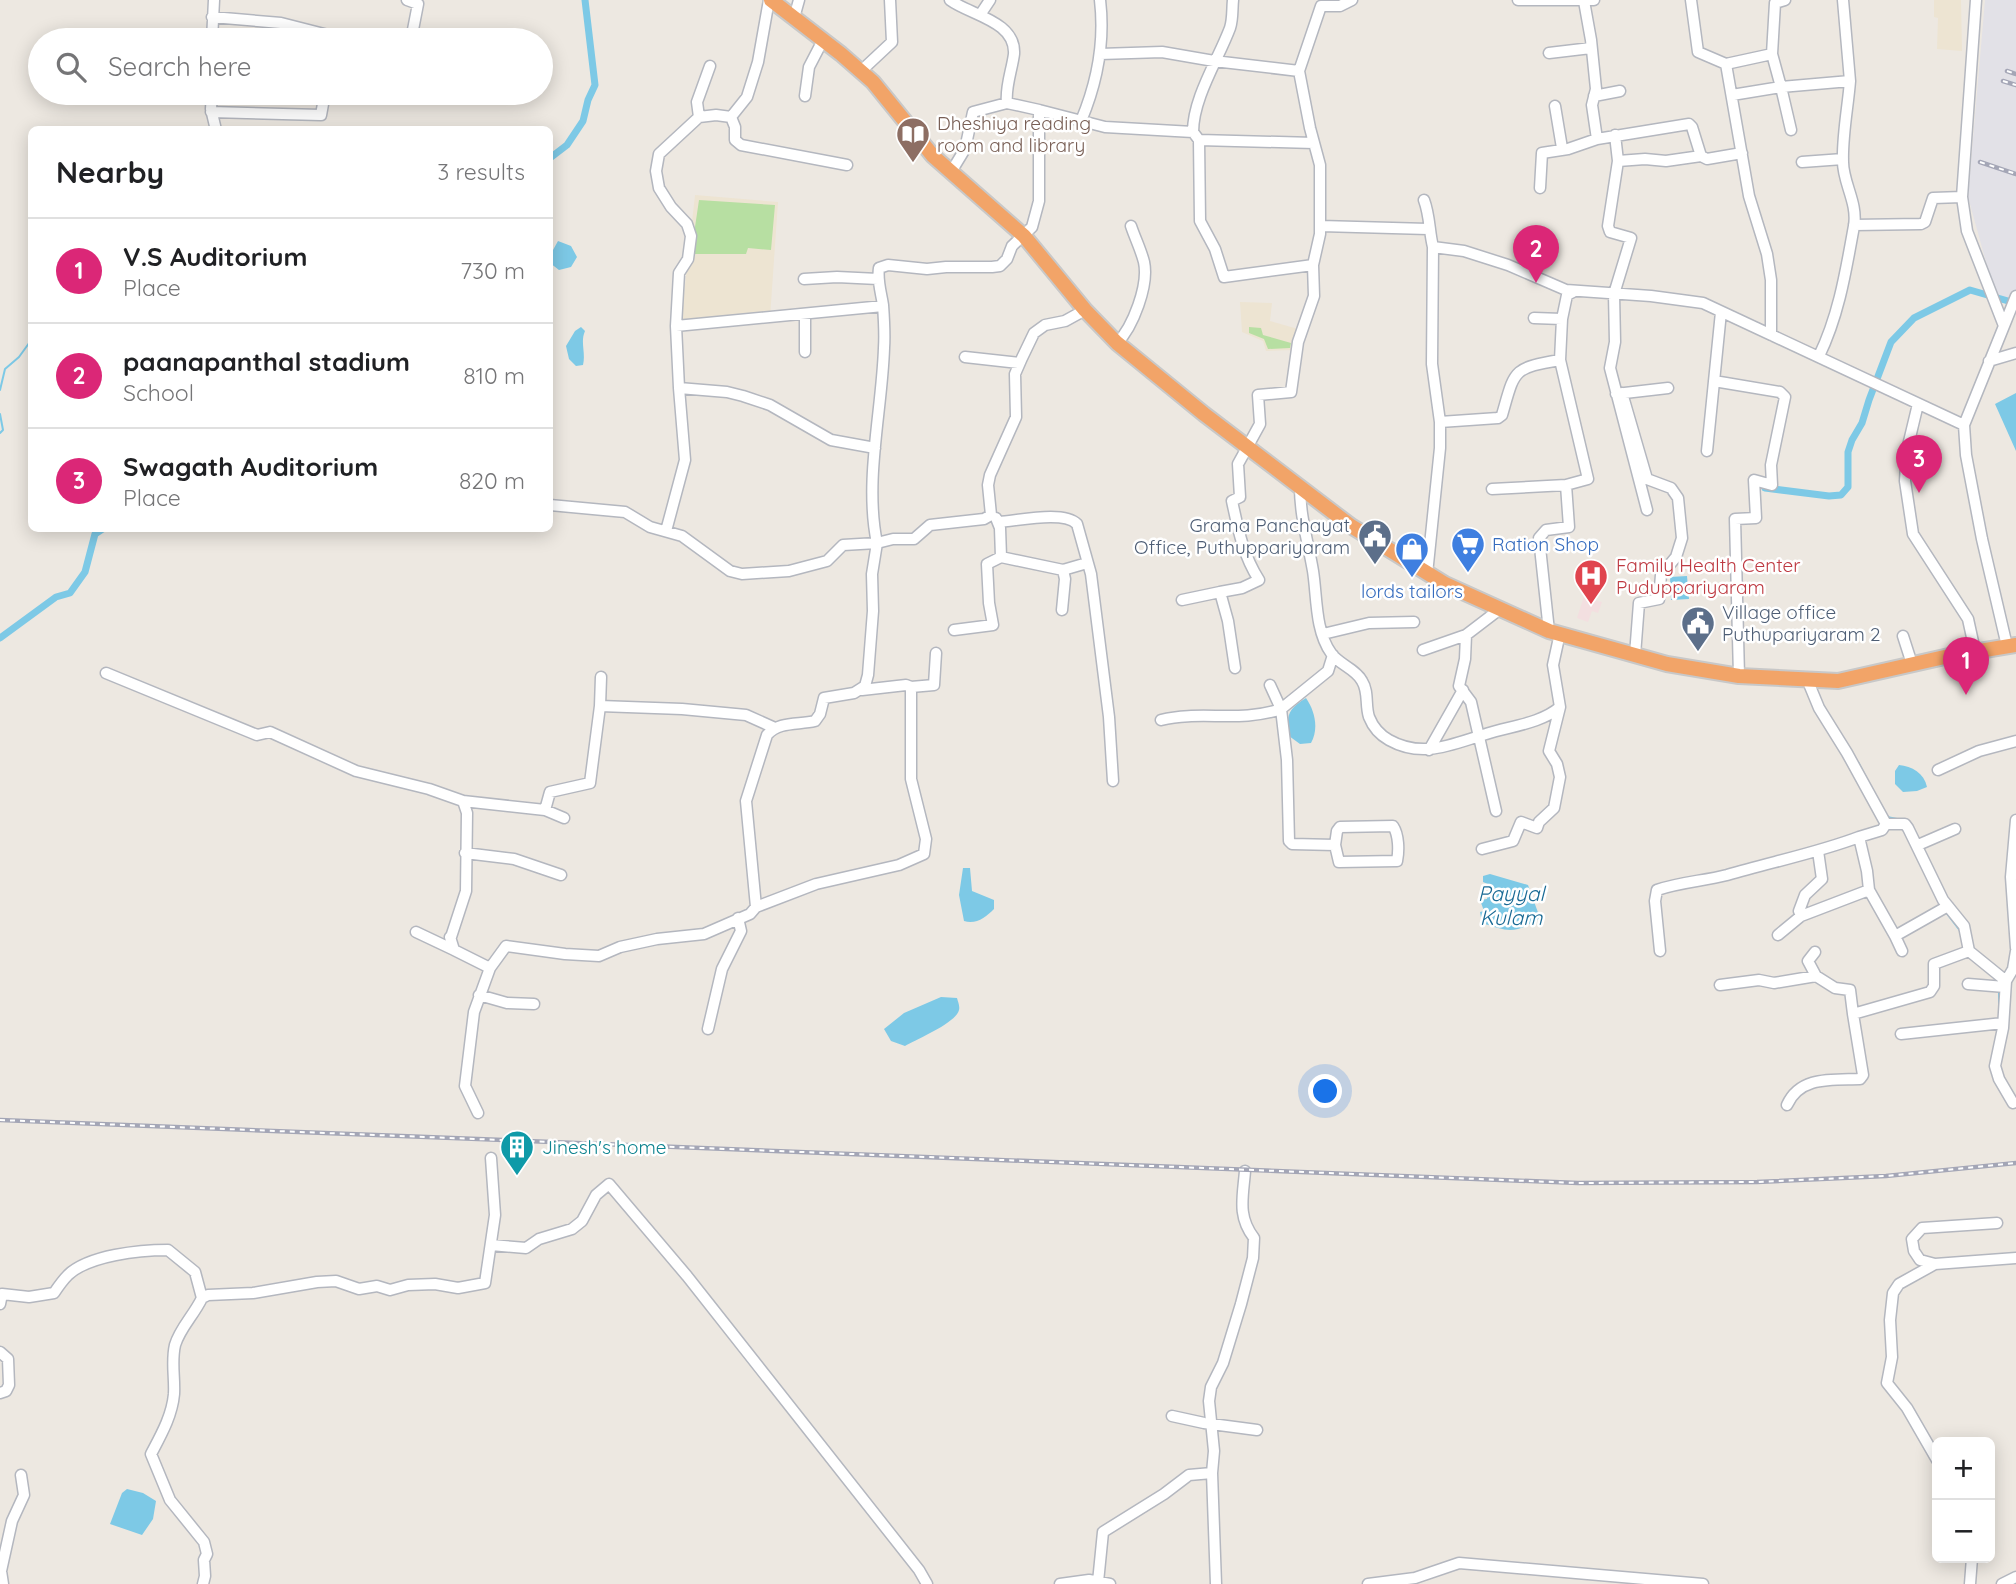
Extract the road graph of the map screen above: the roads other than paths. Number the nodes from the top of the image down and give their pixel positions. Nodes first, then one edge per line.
1 (214, 0) edge
2 (770, 0) edge
3 (799, 0) edge
4 (890, 0) edge
5 (950, 0) edge
6 (990, 0) edge
7 (1100, 0) edge
8 (1233, 0) edge
9 (1352, 0) edge
10 (1518, 0) edge
11 (1690, 0) edge
12 (1785, 0) edge
13 (1843, 0) edge
14 (1976, 0) edge
15 (413, 1) edge
16 (1589, 1) edge
17 (980, 15) junction
18 (212, 17) junction
19 (794, 18) junction
20 (212, 28) edge
21 (301, 28) edge
22 (413, 28) edge
23 (823, 40) junction
24 (1591, 48) junction
25 (1549, 53) dead end
26 (1100, 54) junction
27 (1772, 54) junction
28 (1214, 61) junction
29 (1726, 64) junction
30 (710, 66) dead end
31 (861, 71) junction
32 (1299, 71) junction
33 (1850, 81) junction
34 (1781, 87) junction
35 (1620, 92) dead end
36 (1732, 95) junction
37 (805, 96) dead end
38 (1594, 96) junction
39 (1007, 103) junction
40 (211, 105) edge
41 (323, 105) edge
42 (1555, 106) dead end
43 (1039, 110) junction
44 (211, 112) junction
45 (699, 117) junction
46 (731, 117) junction
47 (1081, 121) junction
48 (215, 126) edge
49 (1791, 130) dead end
50 (1615, 135) junction
51 (1196, 136) junction
52 (1597, 139) junction
53 (1314, 143) junction
54 (1562, 148) junction
55 (1742, 153) junction
56 (1701, 156) junction
57 (1843, 159) junction
58 (1618, 161) junction
59 (1802, 162) dead end
60 (847, 165) dead end
61 (951, 172) junction
62 (1540, 188) dead end
63 (1962, 197) junction
64 (1424, 200) dead end
65 (1854, 225) junction
66 (1131, 226) dead end
67 (1321, 226) junction
68 (1428, 229) junction
69 (1024, 236) junction
70 (1433, 247) junction
71 (1313, 265) junction
72 (804, 279) dead end
73 (878, 279) junction
74 (1573, 292) junction
75 (1614, 294) junction
76 (2016, 296) edge
77 (883, 306) junction
78 (1085, 310) junction
79 (1721, 312) junction
80 (805, 314) junction
81 (1534, 318) dead end
82 (1562, 319) junction
83 (676, 326) junction
84 (2004, 326) junction
85 (1772, 335) junction
86 (1117, 343) junction
87 (805, 352) dead end
88 (2016, 353) edge
89 (1819, 356) junction
90 (965, 357) dead end
91 (1560, 360) junction
92 (1989, 361) junction
93 (1019, 363) junction
94 (1714, 381) junction
95 (679, 388) junction
96 (1668, 388) dead end
97 (1619, 394) junction
98 (1918, 404) junction
99 (1440, 422) junction
100 (1964, 425) junction
101 (1248, 445) junction
102 (875, 448) junction
103 (1707, 451) dead end
104 (1566, 485) junction
105 (1300, 487) junction
106 (1492, 489) dead end
107 (553, 505) edge
108 (1647, 510) dead end
109 (995, 518) junction
110 (667, 531) junction
111 (877, 543) junction
112 (1001, 557) junction
113 (1087, 563) junction
114 (1063, 570) junction
115 (1427, 574) junction
116 (1220, 592) junction
117 (1182, 600) dead end
118 (1500, 609) junction
119 (1062, 610) dead end
120 (1414, 622) dead end
121 (954, 630) dead end
122 (1555, 632) junction
123 (1323, 634) junction
124 (1466, 635) junction
125 (1903, 636) dead end
126 (2011, 646) edge
127 (1423, 650) dead end
128 (1975, 651) junction
129 (936, 653) dead end
130 (1333, 655) junction
131 (1635, 655) junction
132 (1912, 664) junction
133 (1236, 668) dead end
134 (106, 673) dead end
135 (1739, 676) junction
136 (601, 677) dead end
137 (1807, 679) junction
138 (1270, 685) dead end
139 (911, 687) junction
140 (862, 690) junction
141 (1463, 690) junction
142 (600, 706) junction
143 (1560, 707) junction
144 (1280, 709) junction
145 (1161, 720) dead end
146 (775, 728) junction
147 (1479, 736) junction
148 (2016, 741) edge
149 (1429, 750) junction
150 (1938, 770) dead end
151 (1113, 781) dead end
152 (463, 801) junction
153 (545, 810) junction
154 (1496, 811) dead end
155 (564, 818) dead end
156 (2016, 820) edge
157 (1886, 824) junction
158 (1955, 829) dead end
159 (1860, 837) junction
160 (1335, 845) junction
161 (1918, 845) junction
162 (1482, 849) dead end
163 (1818, 850) junction
164 (465, 853) junction
165 (561, 875) dead end
166 (2014, 875) edge
167 (1869, 890) junction
168 (1948, 906) junction
169 (757, 907) junction
170 (1801, 916) junction
171 (738, 918) junction
172 (416, 932) dead end
173 (1778, 935) dead end
174 (1895, 936) junction
175 (2016, 949) edge
176 (453, 950) junction
177 (1660, 951) dead end
178 (1902, 951) dead end
179 (1969, 951) junction
180 (1815, 952) dead end
181 (489, 968) junction
182 (1816, 976) junction
183 (1968, 984) dead end
184 (2006, 984) junction
185 (1720, 985) dead end
186 (479, 995) junction
187 (534, 1004) dead end
188 (1853, 1014) junction
189 (2003, 1023) junction
190 (708, 1029) dead end
191 (1901, 1034) dead end
192 (2010, 1098) dead end
193 (1787, 1105) dead end
194 (478, 1112) dead end
195 (491, 1158) dead end
196 (1245, 1171) dead end
197 (1997, 1223) dead end
198 (491, 1245) junction
199 (2016, 1258) edge
200 (1935, 1264) junction
201 (1, 1295) edge
202 (202, 1298) junction
203 (0, 1352) edge
204 (0, 1393) edge
205 (1172, 1416) dead end
206 (1212, 1424) junction
207 (1257, 1430) dead end
208 (1932, 1451) edge
209 (1212, 1473) junction
210 (20, 1475) dead end
211 (1972, 1563) edge
212 (2016, 1577) edge
213 (1098, 1582) junction
214 (3, 1584) edge
215 (203, 1584) edge
216 (927, 1584) edge
217 (1060, 1584) edge
218 (1110, 1584) edge
219 (1216, 1584) edge
220 (1368, 1584) edge
221 (1703, 1584) edge
222 (1970, 1584) edge
223 (2002, 1584) edge

1 - 18 street
2 - 19 highway
2 - 46 street
3 - 19 street
4 - 31 street
5 - 17 street
6 - 17 street
7 - 26 street
8 - 28 street
9 - 32 street
10 - 16 street
11 - 29 street
12 - 27 street
13 - 33 street
14 - 63 street
15 - 22 street
16 - 24 street
17 - 39 street
18 - 20 street
18 - 21 street
19 - 23 highway
23 - 31 highway
23 - 37 street
24 - 25 street
24 - 38 street
26 - 28 street
26 - 47 street
27 - 29 street
27 - 34 street
28 - 32 street
28 - 51 street
29 - 36 street
30 - 45 street
31 - 61 highway
32 - 53 street
33 - 34 street
33 - 57 street
34 - 36 street
34 - 49 street
35 - 38 street
36 - 55 street
38 - 52 street
39 - 43 street
39 - 61 street
40 - 44 street
41 - 44 street
42 - 54 street
43 - 47 street
43 - 69 street
44 - 48 street
45 - 46 street
45 - 83 street
46 - 60 street
47 - 51 street
50 - 52 street
50 - 56 street
50 - 58 street
51 - 53 street
51 - 71 street
52 - 54 street
53 - 67 street
54 - 62 street
55 - 56 street
55 - 85 street
56 - 58 street
57 - 59 street
57 - 65 street
58 - 75 street
61 - 69 highway
63 - 65 street
63 - 84 street
64 - 68 street
65 - 89 street
66 - 86 street
67 - 68 street
67 - 71 street
68 - 70 street
69 - 73 street
69 - 78 highway
70 - 74 street
70 - 99 street
71 - 101 street
72 - 73 street
73 - 77 street
74 - 75 street
74 - 82 street
75 - 79 street
75 - 97 street
76 - 84 street
77 - 80 street
77 - 102 street
78 - 86 highway
78 - 93 street
79 - 85 street
79 - 94 street
80 - 83 street
80 - 87 street
81 - 82 street
82 - 91 street
83 - 95 street
84 - 92 street
85 - 89 street
86 - 101 highway
88 - 92 street
89 - 98 street
90 - 93 street
91 - 99 street
91 - 104 street
92 - 100 street
93 - 109 street
94 - 103 street
94 - 135 street
95 - 102 street
95 - 110 street
96 - 97 street
97 - 108 street
97 - 131 street
98 - 100 street
98 - 128 street
99 - 115 street
100 - 126 street
101 - 105 highway
101 - 116 street
102 - 111 street
104 - 106 street
104 - 122 street
105 - 115 highway
105 - 123 street
107 - 110 street
109 - 111 street
109 - 112 street
109 - 113 street
110 - 111 street
111 - 140 street
112 - 114 street
112 - 121 street
113 - 114 street
113 - 151 street
114 - 119 street
115 - 118 highway
116 - 117 street
116 - 133 street
118 - 122 highway
118 - 124 street
120 - 123 street
122 - 131 highway
122 - 143 street
123 - 130 street
124 - 127 street
124 - 141 street
125 - 132 street
126 - 128 highway
128 - 132 highway
129 - 139 street
130 - 144 street
130 - 149 street
131 - 135 highway
132 - 137 highway
134 - 152 street
135 - 137 highway
136 - 142 street
137 - 157 street
138 - 144 street
139 - 140 street
139 - 169 street
140 - 146 street
141 - 147 street
141 - 149 street
142 - 146 street
142 - 153 street
143 - 147 street
143 - 162 street
144 - 145 street
144 - 160 street
146 - 169 street
147 - 149 street
147 - 154 street
148 - 150 street
152 - 153 street
152 - 164 street
153 - 155 street
156 - 166 street
157 - 159 street
157 - 161 street
158 - 161 street
159 - 163 street
159 - 167 street
160 - 160 street
161 - 168 street
163 - 170 street
163 - 177 street
164 - 165 street
164 - 176 street
166 - 175 street
167 - 170 street
167 - 174 street
168 - 174 street
168 - 179 street
169 - 171 street
170 - 173 street
171 - 181 street
171 - 190 street
172 - 176 street
174 - 178 street
175 - 184 street
176 - 181 street
179 - 184 street
179 - 188 street
180 - 182 street
181 - 186 street
182 - 185 street
182 - 188 street
183 - 184 street
184 - 189 street
186 - 187 street
186 - 194 street
188 - 193 street
189 - 191 street
189 - 192 street
195 - 198 street
196 - 206 street
197 - 200 street
198 - 202 street
198 - 216 street
199 - 200 street
200 - 208 street
201 - 202 street
202 - 215 street
203 - 204 street
205 - 206 street
206 - 207 street
206 - 209 street
209 - 213 street
209 - 219 street
210 - 214 street
211 - 222 street
212 - 223 street
213 - 217 street
213 - 218 street
220 - 221 street

